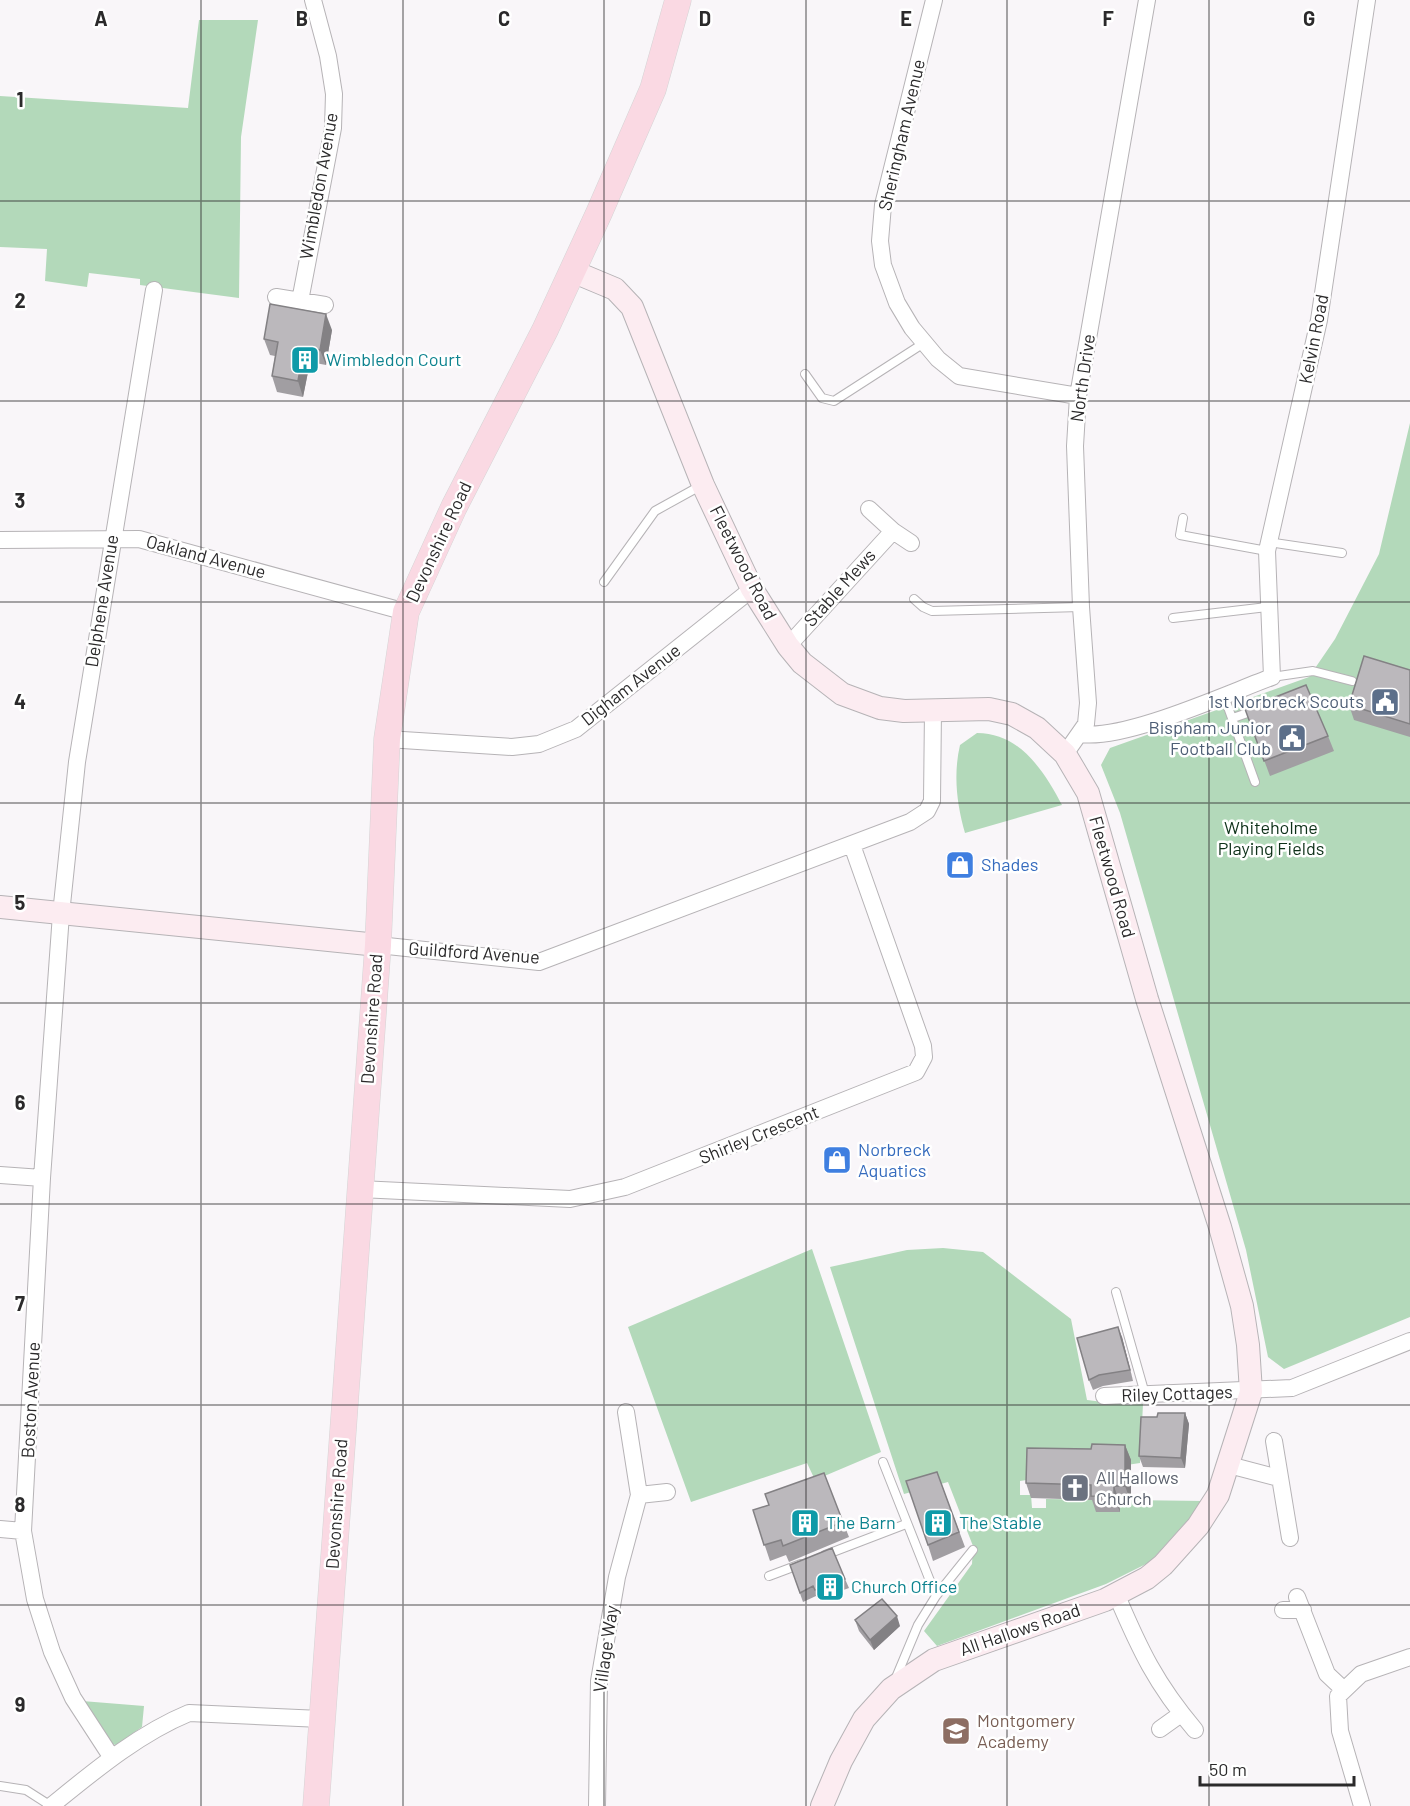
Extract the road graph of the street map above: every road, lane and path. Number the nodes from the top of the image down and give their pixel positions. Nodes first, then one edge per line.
1 (314, 0) edge
2 (678, 0) edge
3 (934, 0) edge
4 (1147, 0) edge
5 (1367, 0) edge
6 (572, 271) junction
7 (154, 290) dead end
8 (276, 297) dead end
9 (300, 301) junction
10 (325, 305) dead end
11 (924, 343) junction
12 (805, 374) dead end
13 (1078, 396) junction
14 (703, 485) junction
15 (869, 509) dead end
16 (1183, 518) dead end
17 (893, 531) junction
18 (112, 539) junction
19 (0, 540) edge
20 (911, 543) dead end
21 (1268, 547) junction
22 (1342, 554) dead end
23 (604, 582) dead end
24 (752, 589) junction
25 (914, 599) dead end
26 (1081, 607) junction
27 (1267, 607) junction
28 (406, 612) junction
29 (1173, 618) dead end
30 (788, 646) junction
31 (1272, 677) junction
32 (1352, 681) dead end
33 (1223, 695) junction
34 (1264, 707) edge
35 (933, 710) junction
36 (1233, 718) junction
37 (1081, 734) junction
38 (387, 739) junction
39 (1065, 754) junction
40 (1256, 782) dead end
41 (852, 845) junction
42 (0, 907) edge
43 (61, 914) junction
44 (378, 945) junction
45 (0, 1175) edge
46 (42, 1178) junction
47 (360, 1189) junction
48 (1116, 1292) dead end
49 (1410, 1341) edge
50 (1251, 1392) junction
51 (1145, 1394) junction
52 (1104, 1396) dead end
53 (626, 1412) dead end
54 (1274, 1441) dead end
55 (883, 1462) dead end
56 (1229, 1465) junction
57 (1279, 1478) junction
58 (667, 1492) dead end
59 (639, 1495) junction
60 (906, 1524) junction
61 (0, 1529) edge
62 (23, 1531) junction
63 (1290, 1538) dead end
64 (973, 1550) dead end
65 (769, 1576) dead end
66 (936, 1596) junction
67 (1117, 1596) junction
68 (1283, 1610) dead end
69 (1410, 1657) edge
70 (891, 1689) junction
71 (1344, 1690) junction
72 (1181, 1714) junction
73 (321, 1719) junction
74 (1160, 1729) dead end
75 (1194, 1730) dead end
76 (112, 1758) junction
77 (0, 1786) edge
78 (51, 1806) edge
79 (316, 1806) edge
80 (597, 1806) edge
81 (822, 1806) edge
82 (1362, 1806) edge

1 - 9 street, Wimbledon Avenue
2 - 6 main road
3 - 11 street, Sheringham Avenue
4 - 13 street, North Drive
5 - 21 street, Kelvin Road
6 - 14 street, Fleetwood Road
6 - 28 main road, Devonshire Road
7 - 18 street, Delphene Avenue
8 - 9 street
9 - 10 street
11 - 12 lane
11 - 13 street, Sheringham Avenue
13 - 26 street, North Drive
14 - 23 lane
14 - 24 street, Fleetwood Road
15 - 17 street
16 - 21 lane
17 - 20 street
17 - 30 street, Stable Mews
18 - 19 street, Oakland Avenue
18 - 28 street, Oakland Avenue
18 - 43 street, Delphene Avenue
21 - 22 lane
21 - 27 street, Kelvin Road
24 - 30 street, Fleetwood Road
24 - 38 street, Digham Avenue
25 - 26 lane
26 - 37 street, North Drive
27 - 29 lane
27 - 31 street, Kelvin Road
28 - 38 main road, Devonshire Road
30 - 35 street, Fleetwood Road
31 - 32 lane
31 - 33 street
33 - 36 lane
33 - 37 street
34 - 36 lane
35 - 39 street, Fleetwood Road
35 - 41 street, Guildford Avenue
36 - 40 lane
37 - 39 street, North Drive
38 - 44 main road, Devonshire Road
39 - 50 street, Fleetwood Road
41 - 44 street, Guildford Avenue
41 - 47 street, Shirley Crescent
42 - 43 street, Guildford Avenue
43 - 44 street, Guildford Avenue
43 - 46 street, Boston Avenue
44 - 47 main road, Devonshire Road
45 - 46 street
46 - 62 street, Boston Avenue
47 - 73 main road, Devonshire Road
48 - 51 lane
49 - 50 street, Riley Cottages
50 - 51 street, Riley Cottages
50 - 56 street, All Hallows Road
51 - 52 street, Riley Cottages
53 - 59 street, Village Way
54 - 57 street
55 - 60 lane
56 - 57 street
56 - 67 street, All Hallows Road
57 - 63 street
58 - 59 street
59 - 80 street, Village Way
60 - 65 lane
60 - 66 lane
61 - 62 street
62 - 76 street, Boston Avenue
64 - 66 lane
66 - 70 lane
67 - 70 street, All Hallows Road
67 - 72 street
68 - 71 street
69 - 71 street
70 - 81 street, All Hallows Road
71 - 82 street
72 - 74 street
72 - 75 street
73 - 76 street
73 - 79 main road, Devonshire Road
76 - 78 street
77 - 78 lane

